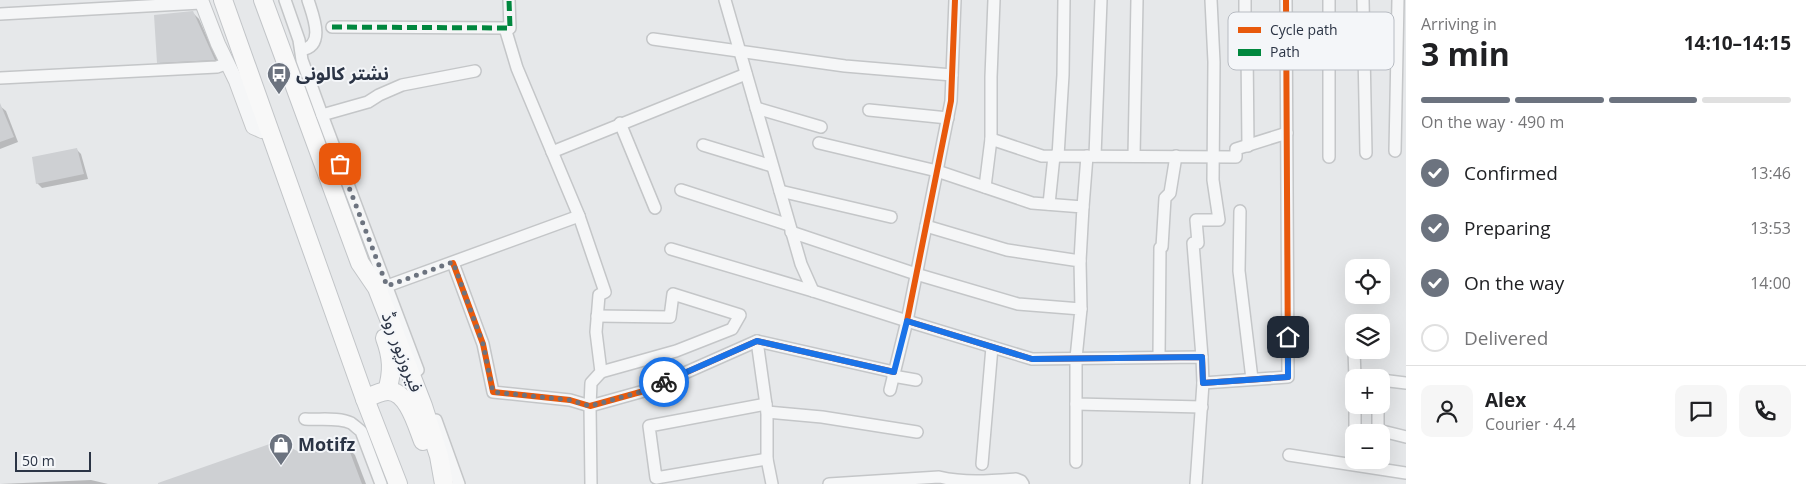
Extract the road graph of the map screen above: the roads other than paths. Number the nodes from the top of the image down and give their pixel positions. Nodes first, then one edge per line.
1 (223, 0) edge
2 (263, 0) edge
3 (285, 0) edge
4 (308, 0) edge
5 (510, 0) edge
6 (725, 0) edge
7 (955, 0) edge
8 (994, 0) edge
9 (1064, 0) edge
10 (1101, 0) edge
11 (1137, 0) edge
12 (1211, 0) edge
13 (1398, 0) edge
14 (201, 1) edge
15 (0, 14) edge
16 (332, 27) dead end
17 (505, 28) junction
18 (654, 39) dead end
19 (301, 50) junction
20 (740, 52) junction
21 (228, 63) junction
22 (1247, 70) edge
23 (1287, 70) edge
24 (1329, 70) edge
25 (1364, 70) edge
26 (475, 71) dead end
27 (746, 74) junction
28 (952, 75) junction
29 (0, 78) edge
30 (756, 108) junction
31 (870, 110) dead end
32 (322, 115) junction
33 (948, 118) junction
34 (620, 123) junction
35 (821, 127) dead end
36 (269, 130) junction
37 (1287, 133) junction
38 (991, 139) junction
39 (819, 143) dead end
40 (704, 145) dead end
41 (1248, 146) junction
42 (1395, 151) dead end
43 (552, 152) junction
44 (1366, 153) dead end
45 (1056, 156) junction
46 (1091, 156) junction
47 (1134, 156) junction
48 (1176, 156) junction
49 (1214, 157) junction
50 (1329, 157) dead end
51 (772, 166) junction
52 (333, 168) junction
53 (937, 171) junction
54 (985, 187) junction
55 (681, 190) dead end
56 (780, 191) junction
57 (1049, 204) junction
58 (1083, 207) junction
59 (655, 208) dead end
60 (1240, 211) dead end
61 (580, 216) junction
62 (891, 217) dead end
63 (926, 226) junction
64 (790, 228) junction
65 (671, 249) dead end
66 (1080, 261) junction
67 (453, 262) junction
68 (360, 263) junction
69 (916, 274) junction
70 (387, 286) junction
71 (813, 291) junction
72 (1081, 309) junction
73 (597, 316) junction
74 (907, 321) junction
75 (757, 341) junction
76 (992, 347) junction
77 (1159, 357) junction
78 (1202, 357) junction
79 (1076, 358) junction
80 (601, 372) junction
81 (894, 374) junction
82 (916, 380) dead end
83 (1252, 380) junction
84 (1390, 381) edge
85 (1203, 383) junction
86 (1406, 384) edge
87 (890, 390) dead end
88 (387, 391) junction
89 (365, 398) junction
90 (1076, 404) junction
91 (590, 406) junction
92 (1202, 407) junction
93 (767, 408) junction
94 (305, 419) dead end
95 (916, 432) dead end
96 (1390, 434) edge
97 (1406, 437) edge
98 (1288, 454) dead end
99 (767, 459) junction
100 (1076, 462) dead end
101 (1345, 463) edge
102 (982, 464) dead end
103 (1390, 469) edge
104 (384, 470) junction
105 (1406, 473) edge
106 (449, 483) edge
107 (381, 484) edge
108 (398, 484) edge
109 (591, 484) edge
110 (772, 484) edge
111 (829, 484) edge
112 (1023, 484) edge
113 (1196, 484) edge

1 - 36 main road
2 - 52 main road, فیروزپور روڈ
3 - 19 street
4 - 19 street
5 - 17 street
6 - 20 street
7 - 28 street
8 - 38 street
9 - 45 street
10 - 46 street
11 - 47 street
12 - 49 street
13 - 42 street
14 - 15 street
14 - 21 street
16 - 17 street
17 - 43 street
18 - 20 street
19 - 32 street
20 - 27 street
20 - 28 street
21 - 29 street
21 - 36 street
22 - 41 street
23 - 37 street
24 - 50 street
25 - 44 street
26 - 32 street
27 - 30 street
27 - 34 street
28 - 33 street
30 - 35 street
30 - 51 street
31 - 33 street
32 - 52 street
33 - 53 street
34 - 43 street
34 - 59 street
36 - 89 main road
37 - 41 street
37 - 83 street
38 - 45 street
38 - 54 street
39 - 53 street
40 - 51 street
41 - 49 street
43 - 61 street
45 - 46 street
45 - 57 street
46 - 47 street
46 - 58 street
47 - 48 street
48 - 49 street
48 - 77 street
49 - 78 street
51 - 56 street
52 - 68 main road, فیروزپور روڈ
52 - 70 street
53 - 54 street
53 - 63 street
54 - 57 street
55 - 64 street
56 - 62 street
56 - 64 street
57 - 58 street
58 - 66 street
60 - 83 street
61 - 67 street
61 - 73 street
63 - 66 street
63 - 69 street
64 - 69 street
64 - 71 street
65 - 71 street
66 - 72 street
67 - 70 street
67 - 91 street
68 - 88 main road
68 - 106 main road, فیروزپور روڈ
69 - 72 street
69 - 74 street
70 - 106 street
71 - 74 street
72 - 79 street
73 - 80 street
73 - 80 street
74 - 76 street
74 - 81 street
75 - 81 street
75 - 91 street
75 - 93 street
76 - 79 street
76 - 102 street
77 - 78 street
77 - 79 street
78 - 85 street
79 - 90 street
80 - 91 street
81 - 82 street
81 - 87 street
83 - 85 street
84 - 86 street
85 - 92 street
88 - 89 main road
88 - 106 main road
89 - 104 main road
90 - 92 street
90 - 100 street
91 - 109 street
92 - 113 street
93 - 95 street
93 - 99 street
93 - 99 street
94 - 104 street
96 - 97 street
98 - 101 street
99 - 110 street
103 - 105 street
104 - 107 street
104 - 108 main road
111 - 112 street

